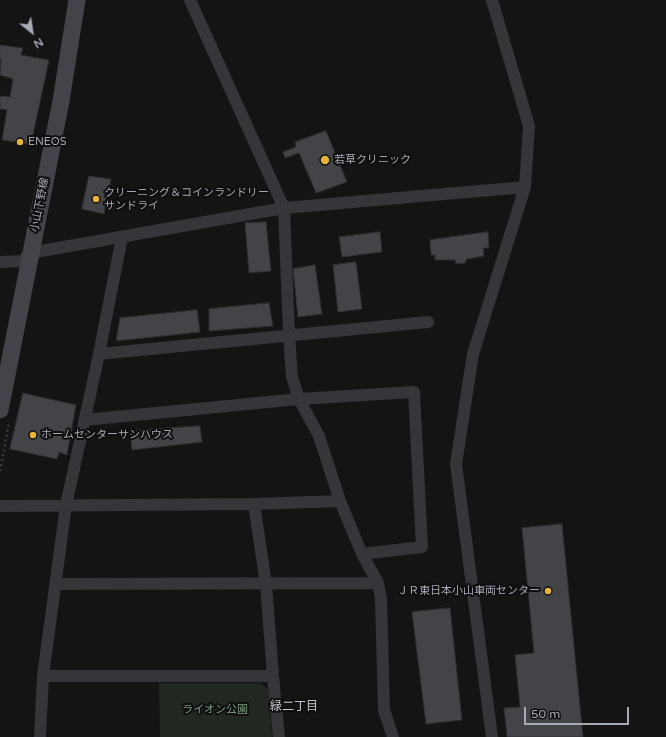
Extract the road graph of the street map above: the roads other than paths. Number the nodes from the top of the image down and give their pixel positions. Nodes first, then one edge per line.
1 (77, 0) edge
2 (190, 0) edge
3 (492, 0) edge
4 (525, 187) junction
5 (284, 208) junction
6 (122, 237) junction
7 (30, 253) junction
8 (0, 262) edge
9 (428, 322) dead end
10 (289, 335) junction
11 (99, 354) junction
12 (299, 399) junction
13 (0, 410) edge
14 (84, 420) junction
15 (340, 501) junction
16 (254, 504) junction
17 (66, 505) junction
18 (0, 506) edge
19 (362, 554) junction
20 (378, 583) junction
21 (56, 584) junction
22 (266, 584) junction
23 (43, 676) junction
24 (273, 676) junction
25 (40, 737) edge
26 (279, 737) edge
27 (393, 737) edge
28 (492, 737) edge

1 - 7 main road, 小山下野線
2 - 5 street
3 - 4 street
4 - 5 street
4 - 28 street
5 - 6 street
5 - 10 street
6 - 7 street
6 - 11 street
7 - 8 street
7 - 13 main road, 小山下野線
9 - 10 street
10 - 11 street
10 - 12 street
11 - 14 street
12 - 14 street
12 - 15 street
12 - 19 street
14 - 17 street
15 - 16 street
15 - 19 street
16 - 17 street
16 - 22 street
17 - 18 street
17 - 21 street
19 - 20 street
20 - 22 street
20 - 27 street
21 - 22 street
21 - 23 street
22 - 24 street
23 - 24 street
23 - 25 street
24 - 26 street

